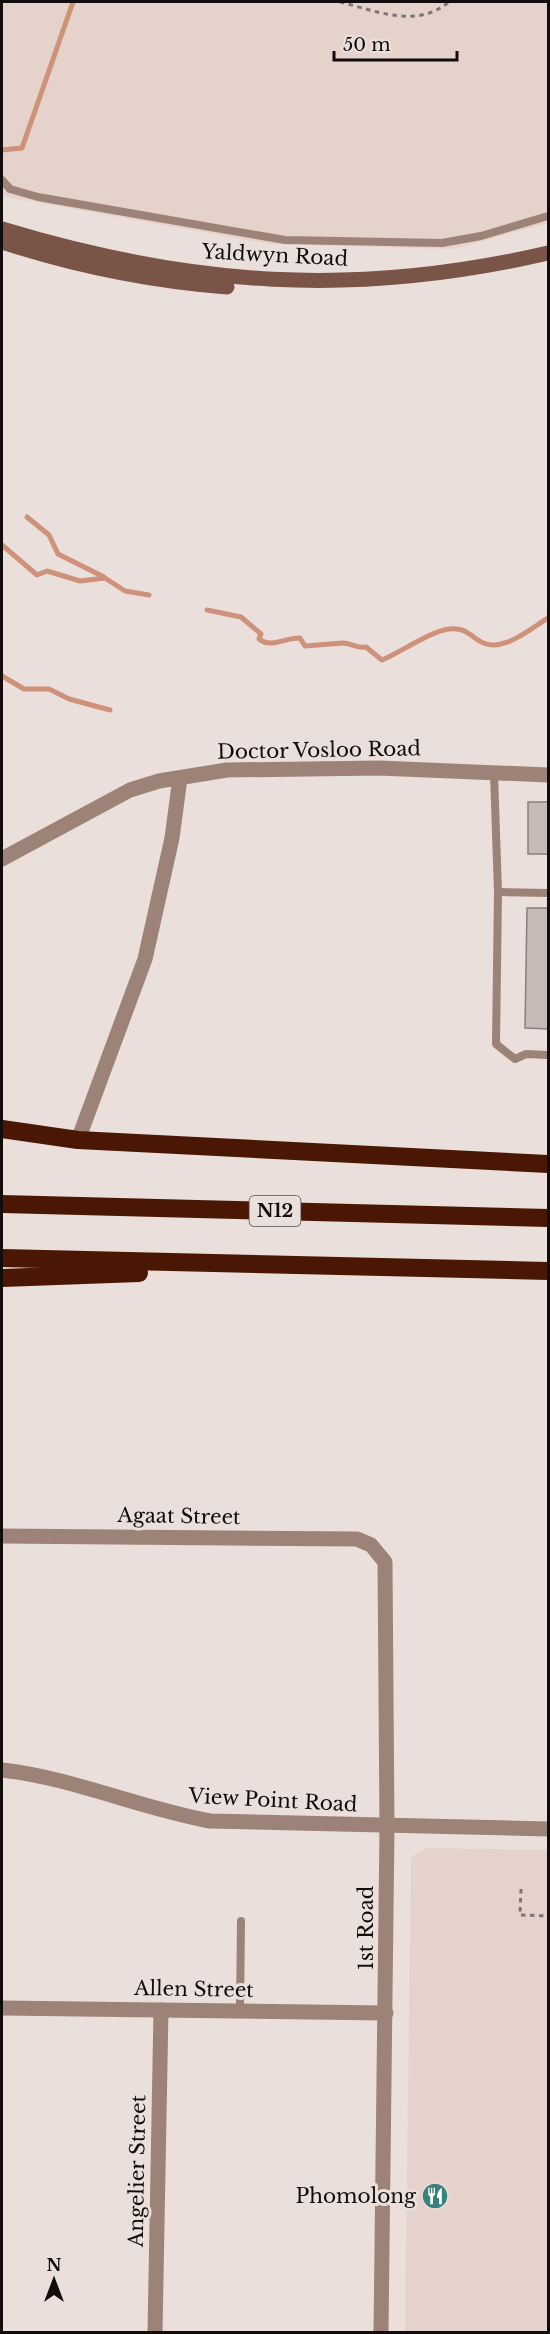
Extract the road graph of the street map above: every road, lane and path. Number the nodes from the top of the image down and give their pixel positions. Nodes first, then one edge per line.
1 (340, 2) edge
2 (449, 2) edge
3 (2, 180) edge
4 (549, 216) edge
5 (2, 229) edge
6 (2, 242) edge
7 (549, 252) edge
8 (549, 261) edge
9 (494, 774) junction
10 (549, 775) edge
11 (180, 778) junction
12 (2, 859) edge
13 (498, 892) junction
14 (549, 892) edge
15 (549, 1055) edge
16 (2, 1128) edge
17 (2, 1138) edge
18 (78, 1140) junction
19 (549, 1164) edge
20 (2, 1204) edge
21 (549, 1218) edge
22 (2, 1258) edge
23 (294, 1267) junction
24 (549, 1271) edge
25 (2, 1278) edge
26 (2, 1536) edge
27 (357, 1539) joint
28 (2, 1770) edge
29 (387, 1827) junction
30 (549, 1829) edge
31 (521, 1889) dead end
32 (549, 1916) edge
33 (241, 1921) dead end
34 (2, 2008) edge
35 (161, 2010) junction
36 (240, 2011) junction
37 (386, 2013) junction
38 (155, 2332) edge
39 (381, 2332) edge

1 - 2 path
3 - 4 lane
5 - 7 main road, Yaldwyn Road
6 - 8 main road, Yaldwyn Road
9 - 10 street, Doctor Vosloo Road
9 - 11 street, Doctor Vosloo Road
9 - 13 lane
11 - 12 street, Doctor Vosloo Road
11 - 18 street
13 - 14 lane
13 - 15 lane
16 - 18 highway
17 - 18 highway
18 - 19 highway
20 - 21 highway, N12
22 - 23 highway
23 - 24 highway
23 - 25 highway
26 - 27 street, Agaat Street
27 - 29 street, 1st Road
28 - 29 street, View Point Road
29 - 30 street, View Point Road
29 - 37 street, 1st Road
31 - 32 path
33 - 36 lane
34 - 35 street, Allen Street
35 - 36 street, Allen Street
35 - 38 street, Angelier Street
36 - 37 street, Allen Street
37 - 39 street, 1st Road

